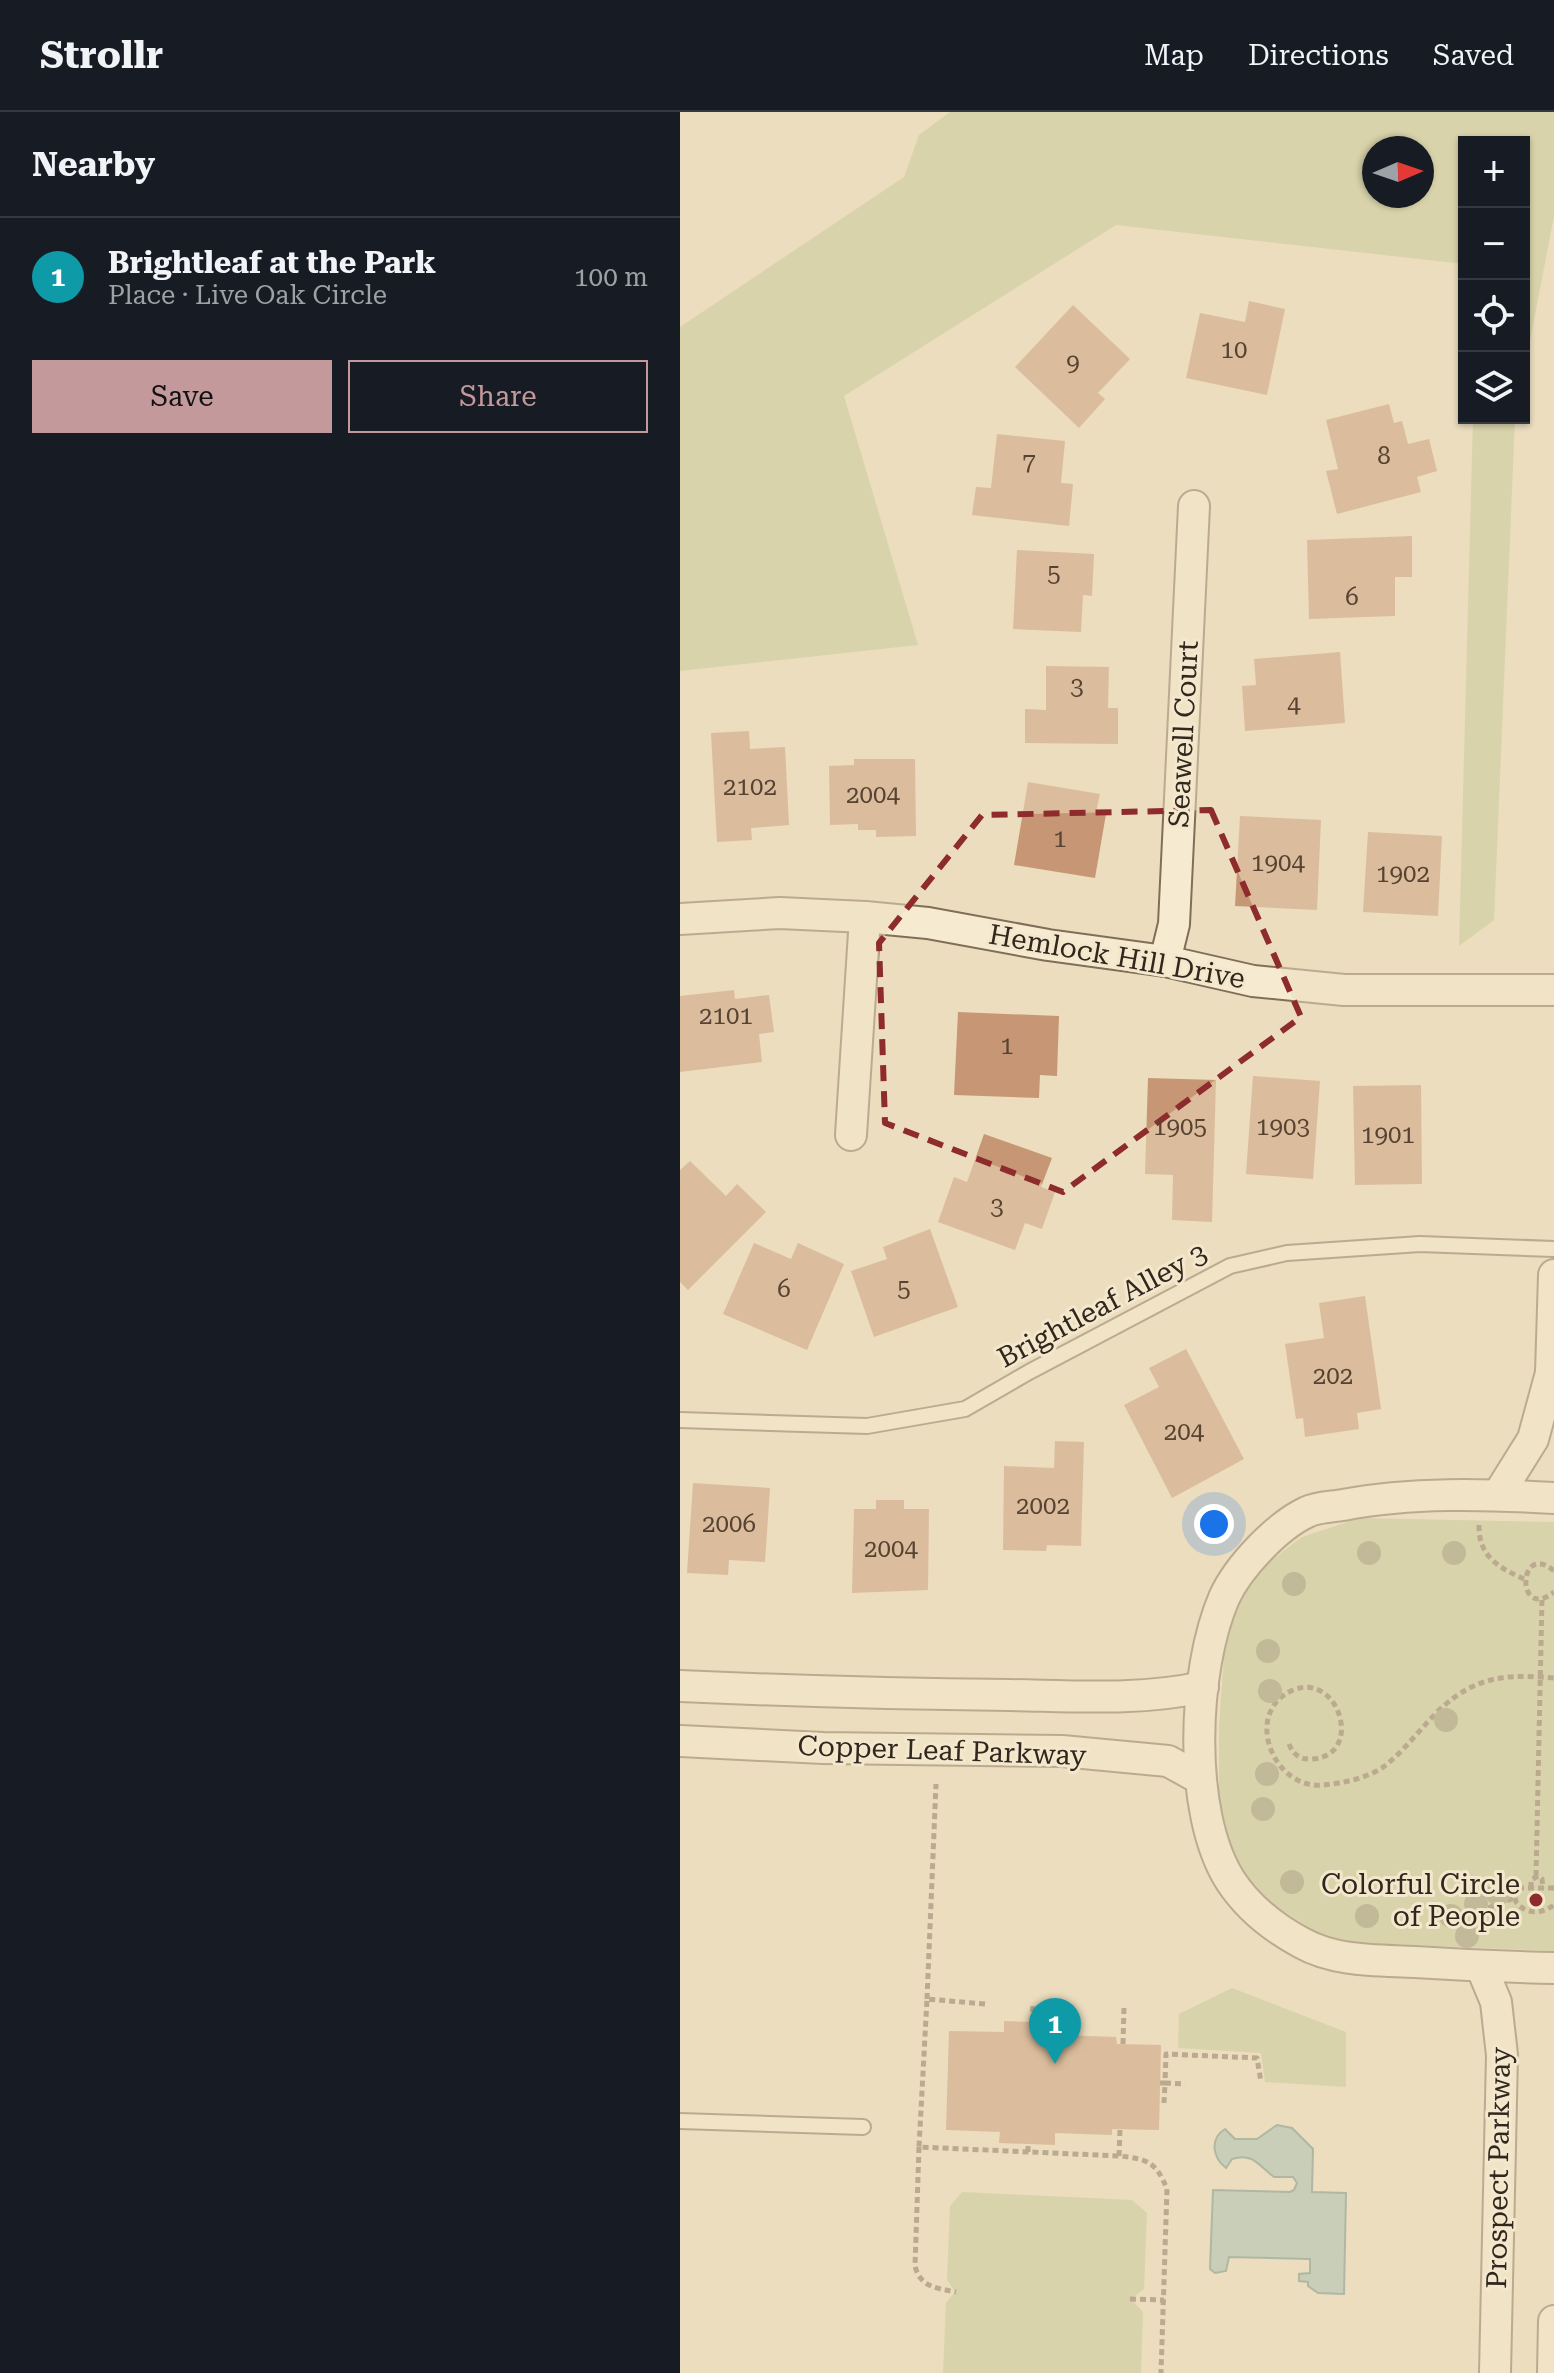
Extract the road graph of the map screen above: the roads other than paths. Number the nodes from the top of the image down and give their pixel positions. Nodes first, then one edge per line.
1 (1194, 506) dead end
2 (865, 917) junction
3 (680, 919) edge
4 (1165, 961) junction
5 (1554, 990) edge
6 (851, 1135) dead end
7 (1554, 1249) edge
8 (1554, 1275) edge
9 (1552, 1382) edge
10 (680, 1420) edge
11 (1498, 1495) junction
12 (1554, 1498) edge
13 (680, 1686) edge
14 (1203, 1687) junction
15 (680, 1741) edge
16 (1199, 1778) junction
17 (1481, 1966) junction
18 (1554, 1968) edge
19 (680, 2121) edge
20 (863, 2127) dead end
21 (1554, 2321) edge
22 (1495, 2373) edge
23 (1553, 2373) edge

1 - 4 street, Seawell Court
2 - 3 street, Hemlock Hill Drive
2 - 4 street, Hemlock Hill Drive
2 - 6 street
4 - 5 street, Hemlock Hill Drive
7 - 10 lane, Brightleaf Alley 3
8 - 9 street
9 - 11 street
11 - 12 street
11 - 14 street
13 - 14 street, Copper Leaf Parkway
14 - 16 street
15 - 16 street, Copper Leaf Parkway
16 - 17 street
17 - 18 street
17 - 22 street, Prospect Parkway
19 - 20 lane
21 - 23 street

